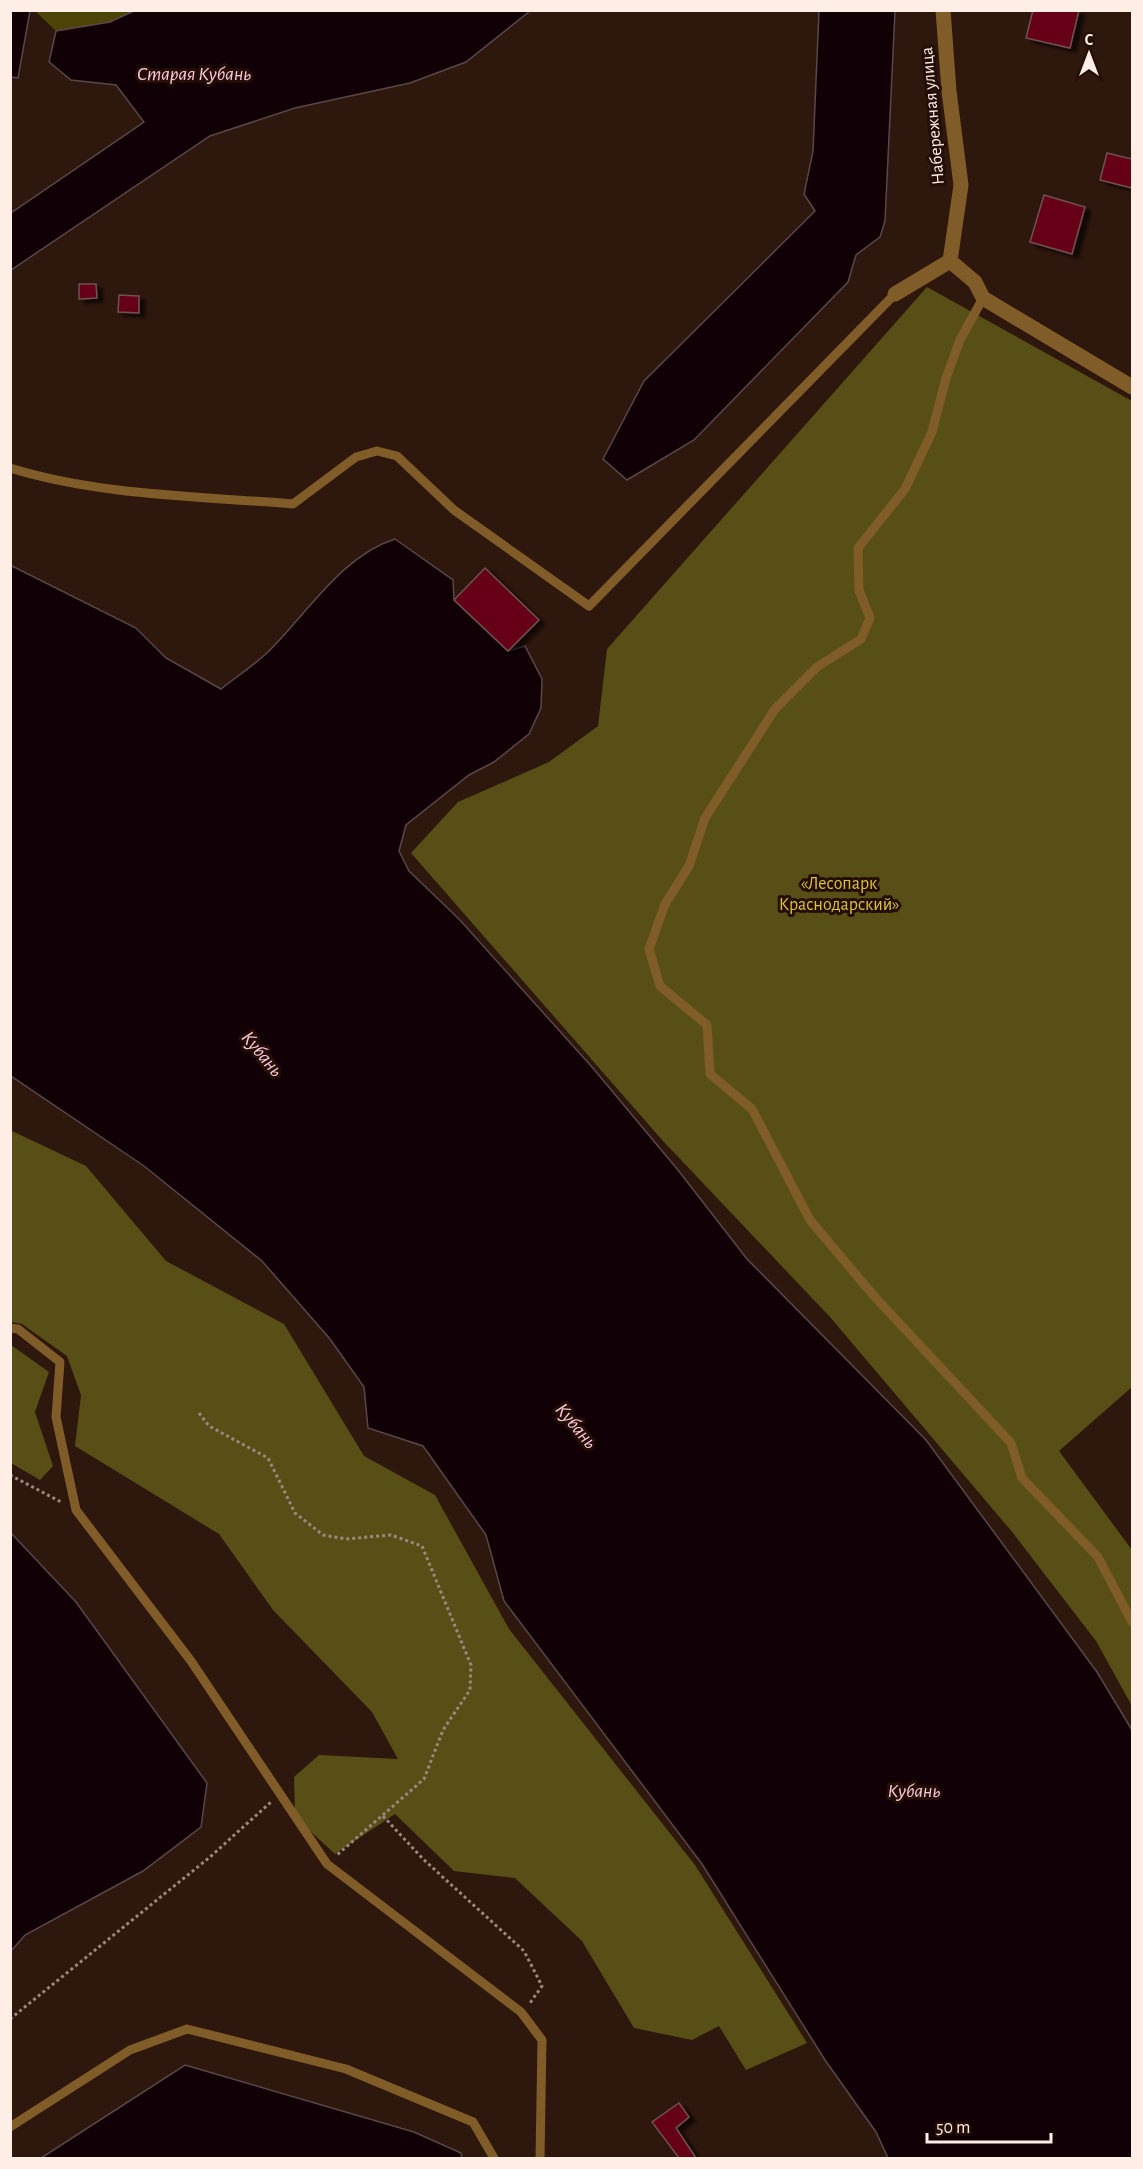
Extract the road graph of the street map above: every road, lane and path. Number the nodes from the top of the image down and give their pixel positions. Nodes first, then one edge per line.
1 (944, 10) edge
2 (951, 261) junction
3 (895, 294) joint
4 (983, 298) junction
5 (1132, 387) edge
6 (10, 468) edge
7 (10, 1328) edge
8 (199, 1413) dead end
9 (10, 1475) edge
10 (76, 1510) junction
11 (1132, 1622) edge
12 (279, 1795) junction
13 (383, 1816) junction
14 (327, 1864) junction
15 (521, 2012) junction
16 (10, 2019) edge
17 (10, 2127) edge
18 (494, 2158) edge
19 (540, 2158) edge

1 - 2 street, Набережная улица
2 - 3 street
2 - 4 street
3 - 6 lane
4 - 5 street
4 - 11 lane
7 - 10 lane
8 - 13 path
9 - 10 path
10 - 12 lane
12 - 14 lane
12 - 16 path
13 - 14 path
13 - 15 path
14 - 15 lane
15 - 19 lane
17 - 18 lane

